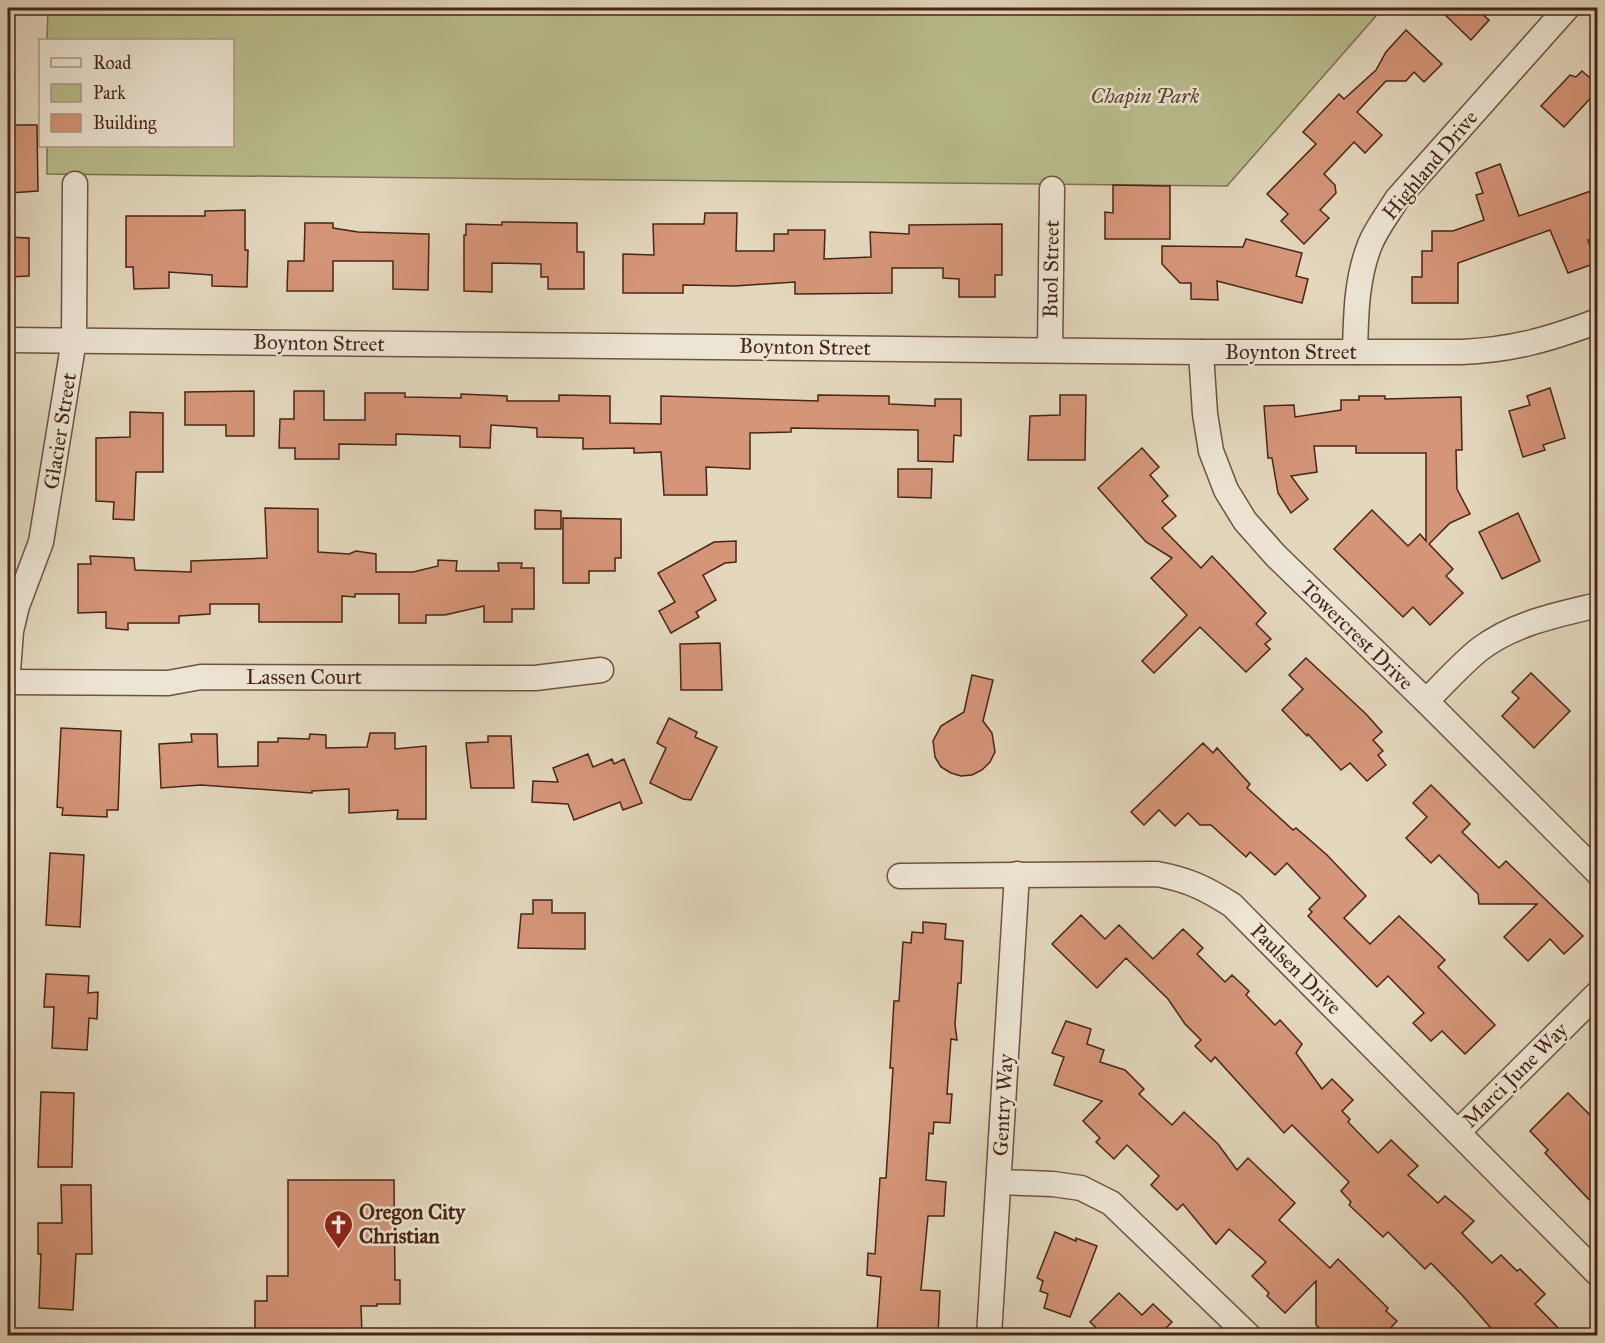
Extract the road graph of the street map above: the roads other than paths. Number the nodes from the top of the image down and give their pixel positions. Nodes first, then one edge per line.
1 (1567, 8) edge
2 (75, 184) dead end
3 (1052, 189) dead end
4 (1598, 321) edge
5 (8, 340) edge
6 (74, 340) junction
7 (1050, 350) junction
8 (1201, 352) junction
9 (1355, 352) junction
10 (1598, 605) edge
11 (601, 670) dead end
12 (8, 671) edge
13 (8, 682) edge
14 (1426, 700) junction
15 (1598, 873) edge
16 (1017, 874) junction
17 (900, 876) dead end
18 (1598, 993) edge
19 (1458, 1132) junction
20 (999, 1182) junction
21 (1598, 1274) edge
22 (989, 1335) edge
23 (1249, 1335) edge

1 - 9 street, Highland Drive
2 - 6 street, Glacier Street
3 - 7 street, Buol Street
4 - 9 street, Boynton Street
5 - 6 street, Boynton Street
6 - 7 street, Boynton Street
6 - 12 street, Glacier Street
7 - 8 street, Boynton Street
8 - 9 street, Boynton Street
8 - 14 street, Towercrest Drive
10 - 14 street
11 - 13 street, Lassen Court
14 - 15 street, Towercrest Drive
16 - 17 street, Paulsen Drive
16 - 19 street, Paulsen Drive
16 - 20 street, Gentry Way
18 - 19 street, Marci June Way
19 - 21 street, Paulsen Drive
20 - 22 street, Gentry Way
20 - 23 street

